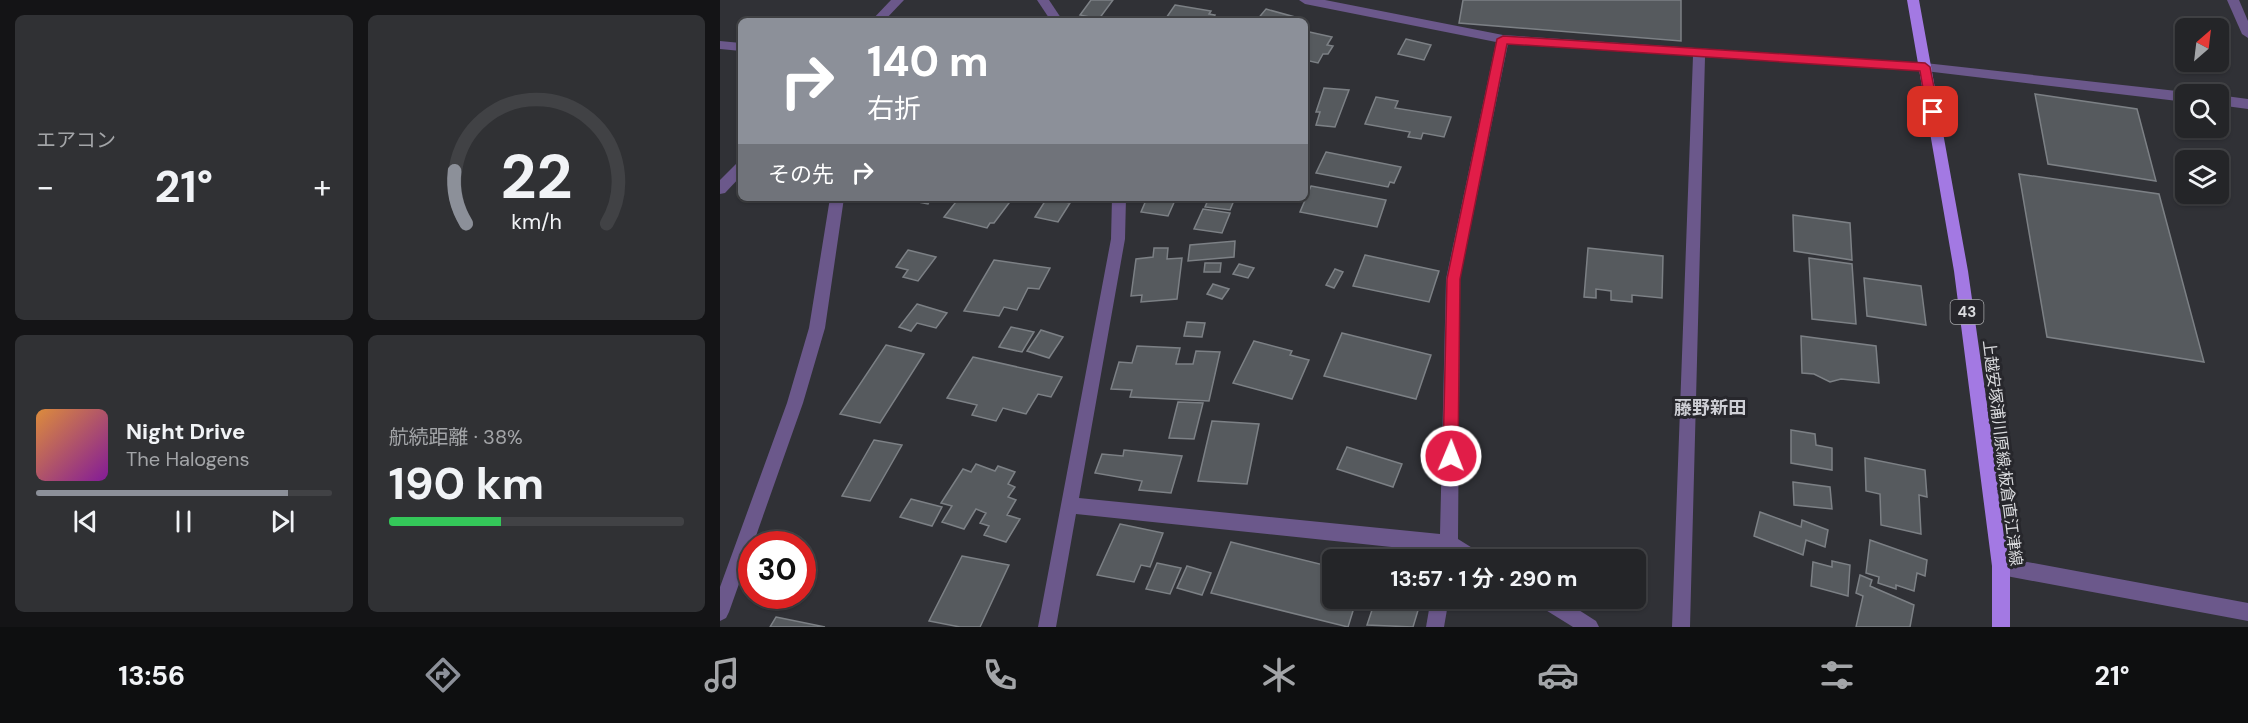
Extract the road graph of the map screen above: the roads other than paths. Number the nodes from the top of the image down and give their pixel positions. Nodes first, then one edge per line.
1 (898, 0) edge
2 (1043, 0) edge
3 (1305, 0) edge
4 (1912, 0) edge
5 (2234, 0) edge
6 (880, 18) edge
7 (1055, 18) edge
8 (2248, 34) edge
9 (1503, 39) junction
10 (720, 45) edge
11 (738, 47) edge
12 (1700, 52) junction
13 (1925, 67) junction
14 (2175, 96) edge
15 (2229, 101) edge
16 (2248, 104) edge
17 (738, 171) edge
18 (720, 189) edge
19 (837, 201) edge
20 (1119, 201) edge
21 (1068, 505) junction
22 (1424, 549) edge
23 (1448, 549) edge
24 (2001, 566) junction
25 (1438, 609) edge
26 (1560, 609) edge
27 (720, 612) edge
28 (2248, 612) edge
29 (1047, 627) edge
30 (1435, 627) edge
31 (1590, 627) edge
32 (1681, 627) edge
33 (2001, 627) edge

1 - 6 street
2 - 7 street
3 - 9 street
4 - 13 main road, 上越安塚浦川原線;板倉直江津線 / 43
5 - 8 street
9 - 12 street
9 - 23 street
10 - 11 street
12 - 13 street
12 - 32 street
13 - 14 street
13 - 24 main road, 上越安塚浦川原線;板倉直江津線 / 43
15 - 16 street
17 - 18 street
19 - 27 street
20 - 21 street
21 - 22 street
21 - 29 street
24 - 28 street
24 - 33 main road, 上越安塚浦川原線;板倉直江津線 / 43
25 - 30 street
26 - 31 street

